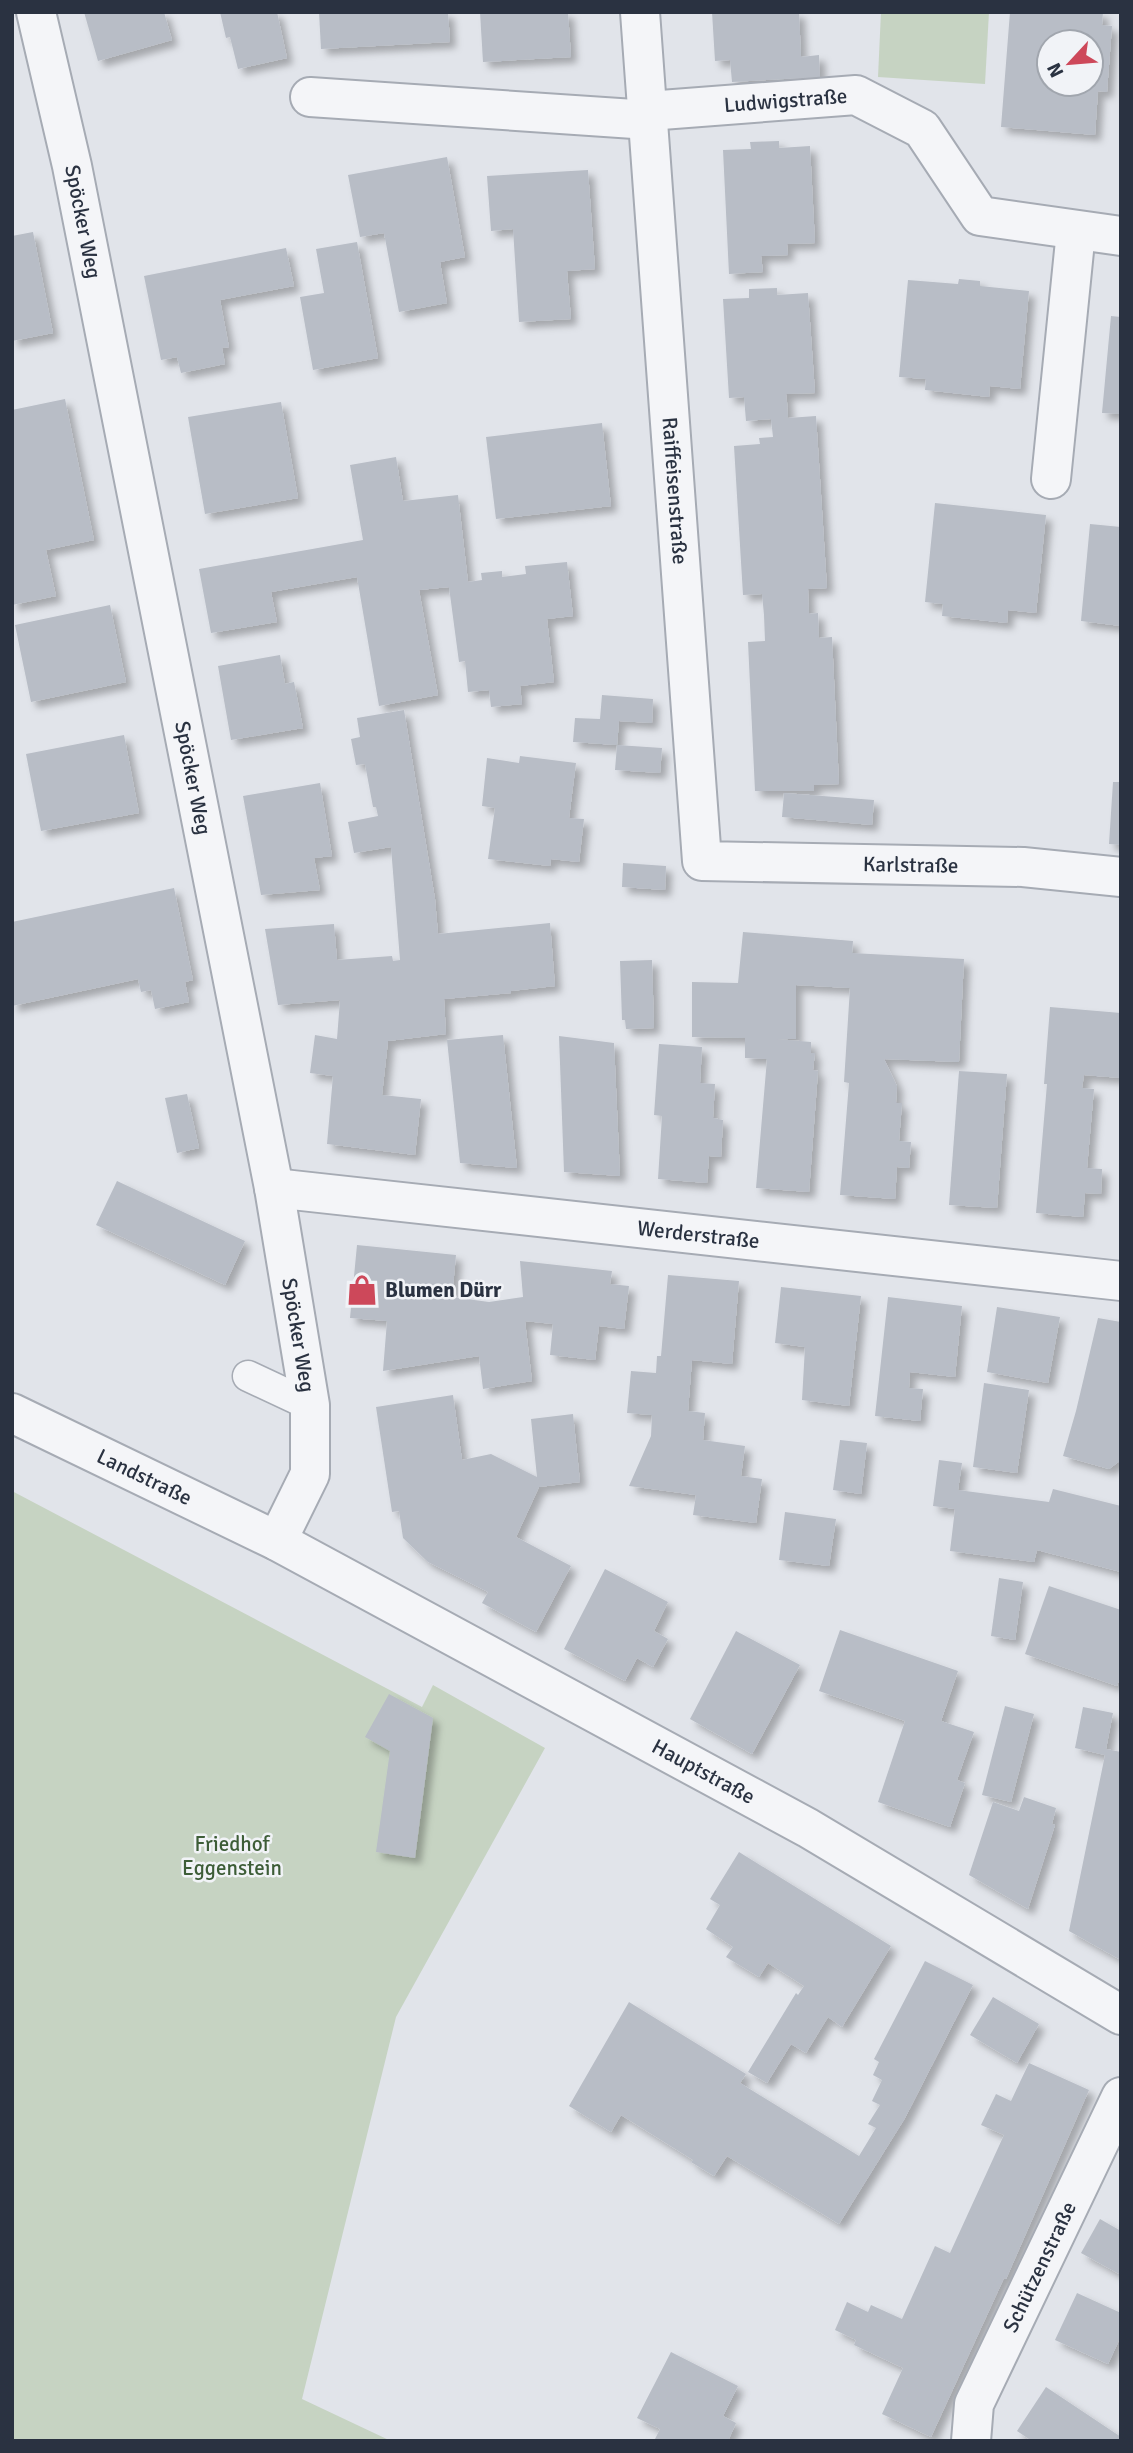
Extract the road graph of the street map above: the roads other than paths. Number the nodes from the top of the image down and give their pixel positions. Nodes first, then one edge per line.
1 (36, 12) edge
2 (640, 12) edge
3 (310, 97) dead end
4 (648, 116) junction
5 (1076, 231) junction
6 (1121, 236) edge
7 (1051, 479) dead end
8 (702, 861) joint
9 (1121, 877) edge
10 (275, 1188) junction
11 (1121, 1281) edge
12 (248, 1376) dead end
13 (310, 1405) junction
14 (12, 1413) edge
15 (277, 1541) junction
16 (1121, 2015) edge
17 (1121, 2097) edge
18 (971, 2441) edge

1 - 10 street, Spöcker Weg
2 - 4 street, Raiffeisenstraße
3 - 4 street
4 - 5 street, Ludwigstraße
4 - 8 street, Raiffeisenstraße
5 - 6 street, Ludwigstraße
5 - 7 street
8 - 9 street, Karlstraße
10 - 11 street, Werderstraße
10 - 13 street, Spöcker Weg
12 - 13 lane
13 - 15 street, Spöcker Weg
14 - 15 street, Landstraße
15 - 16 street, Hauptstraße
17 - 18 street, Schützenstraße

